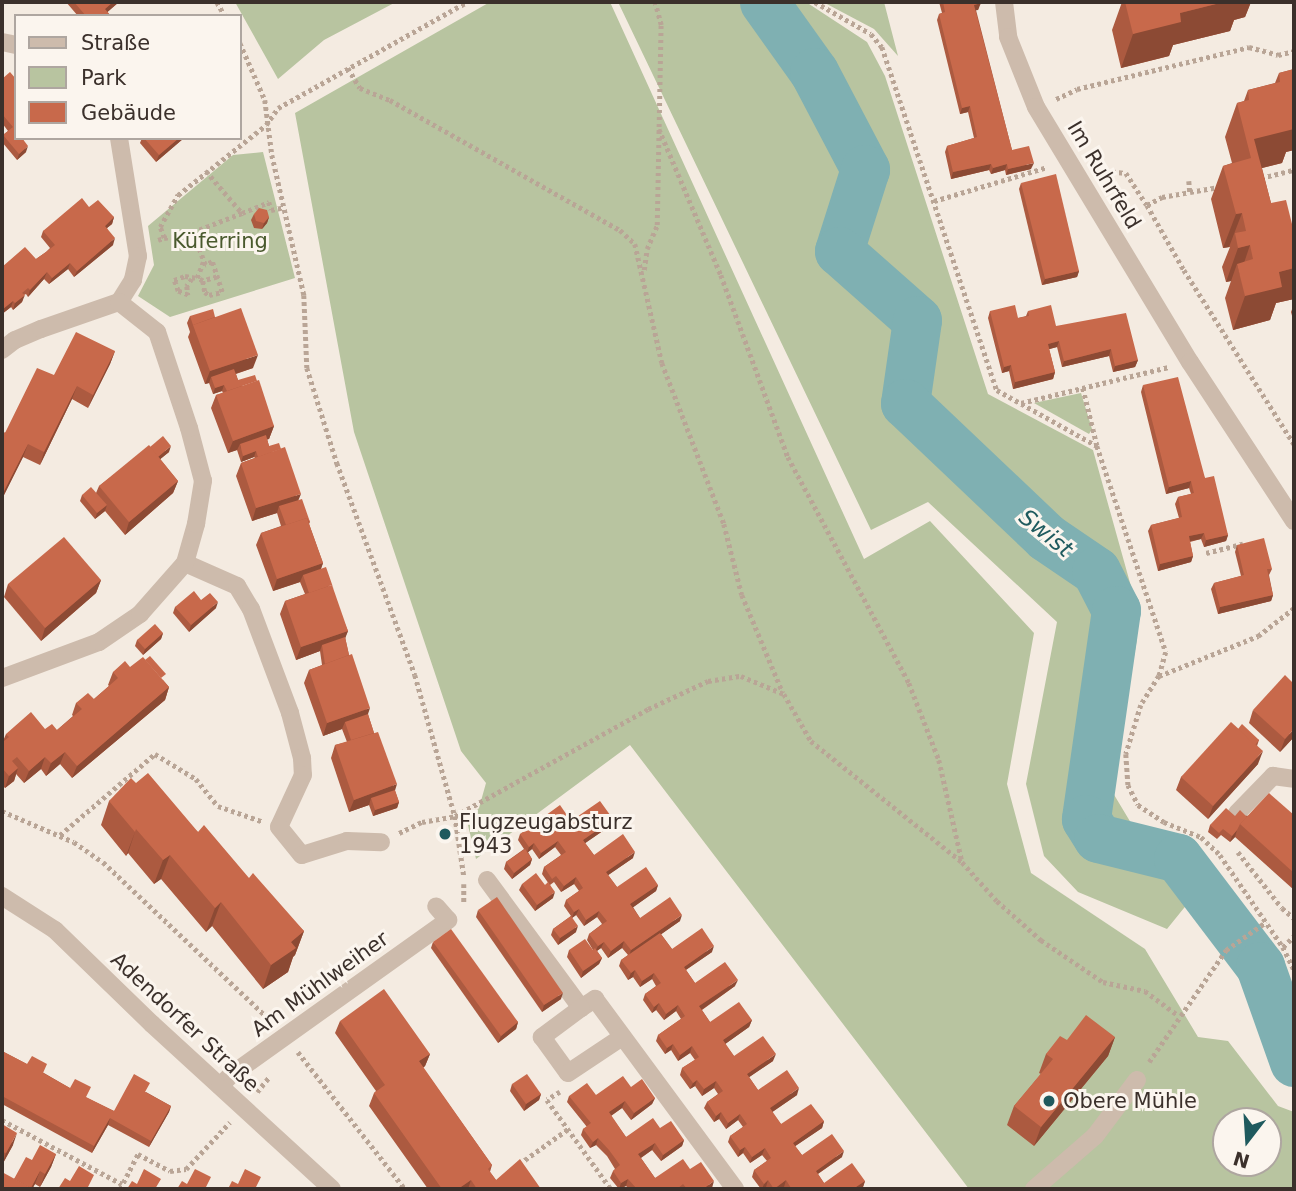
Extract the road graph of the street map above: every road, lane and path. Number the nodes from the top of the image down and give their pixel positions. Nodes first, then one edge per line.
1 (467, 2) edge
2 (654, 2) edge
3 (815, 2) edge
4 (1004, 2) edge
5 (242, 48) edge
6 (1294, 51) edge
7 (348, 68) junction
8 (1036, 107) junction
9 (266, 125) junction
10 (659, 129) junction
11 (118, 140) edge
12 (1067, 159) junction
13 (1294, 170) edge
14 (206, 171) junction
15 (1079, 178) junction
16 (1257, 179) edge
17 (1189, 181) dead end
18 (1225, 186) edge
19 (1190, 191) junction
20 (934, 201) junction
21 (1147, 205) junction
22 (285, 207) junction
23 (242, 213) junction
24 (194, 234) junction
25 (164, 238) junction
26 (137, 245) junction
27 (203, 261) junction
28 (643, 270) junction
29 (217, 277) junction
30 (197, 279) junction
31 (119, 302) junction
32 (2, 350) edge
33 (1190, 362) junction
34 (1083, 388) junction
35 (1020, 403) junction
36 (1294, 444) edge
37 (1097, 446) junction
38 (1294, 521) edge
39 (1255, 541) edge
40 (1206, 553) dead end
41 (185, 563) junction
42 (1294, 608) edge
43 (1159, 676) junction
44 (2, 678) edge
45 (783, 694) junction
46 (1294, 779) edge
47 (2, 811) edge
48 (1237, 813) edge
49 (455, 816) junction
50 (279, 827) junction
51 (60, 835) junction
52 (381, 842) joint
53 (1238, 852) dead end
54 (962, 862) junction
55 (488, 880) dead end
56 (2, 896) edge
57 (436, 906) dead end
58 (1294, 918) edge
59 (448, 920) junction
60 (1266, 922) junction
61 (1294, 936) edge
62 (1283, 947) junction
63 (1294, 970) edge
64 (581, 1008) junction
65 (1179, 1016) junction
66 (286, 1036) junction
67 (622, 1037) junction
68 (568, 1073) junction
69 (1137, 1080) joint
70 (220, 1086) junction
71 (2, 1120) edge
72 (568, 1129) junction
73 (222, 1130) dead end
74 (508, 1172) edge
75 (121, 1187) edge
76 (332, 1189) edge
77 (405, 1189) edge
78 (611, 1189) edge
79 (735, 1189) edge
80 (1034, 1189) edge

1 - 7 path
2 - 10 path
3 - 20 path
4 - 8 street, Im Ruhrfeld
5 - 9 path
6 - 8 path
7 - 9 path
7 - 28 path
8 - 12 street, Im Ruhrfeld
9 - 14 path
9 - 22 path
10 - 28 path
10 - 54 path
11 - 26 street
12 - 15 street, Im Ruhrfeld
12 - 20 path
13 - 16 path
14 - 23 path
14 - 25 path
15 - 21 path
15 - 33 street, Im Ruhrfeld
17 - 19 path
18 - 19 path
19 - 21 path
20 - 35 path
21 - 36 path
22 - 23 path
22 - 49 path
23 - 24 path
24 - 25 path
24 - 27 path
25 - 26 path
26 - 31 street
27 - 29 path
27 - 30 path
28 - 45 path
29 - 30 path
29 - 30 path
30 - 30 path
31 - 32 street
31 - 41 street
33 - 34 path
33 - 38 street, Im Ruhrfeld
34 - 35 path
34 - 37 path
35 - 37 path
37 - 43 path
39 - 40 path
41 - 44 street
41 - 50 street
42 - 43 path
43 - 60 path
45 - 49 path
45 - 54 path
46 - 48 street
47 - 51 path
49 - 52 path
49 - 59 path
50 - 51 path
50 - 52 street
51 - 66 path
53 - 58 path
54 - 65 path
55 - 64 street
56 - 70 street, Adendorfer Straße
57 - 59 street
59 - 66 street, Am Mühlweiher
60 - 62 path
60 - 65 path
61 - 62 path
62 - 63 path
64 - 67 street
64 - 68 street
65 - 69 path
66 - 70 street, Am Mühlweiher
66 - 77 path
67 - 68 street
67 - 79 street
68 - 72 path
69 - 80 street
70 - 76 street, Adendorfer Straße
71 - 75 path
72 - 74 path
72 - 78 path
73 - 75 path

